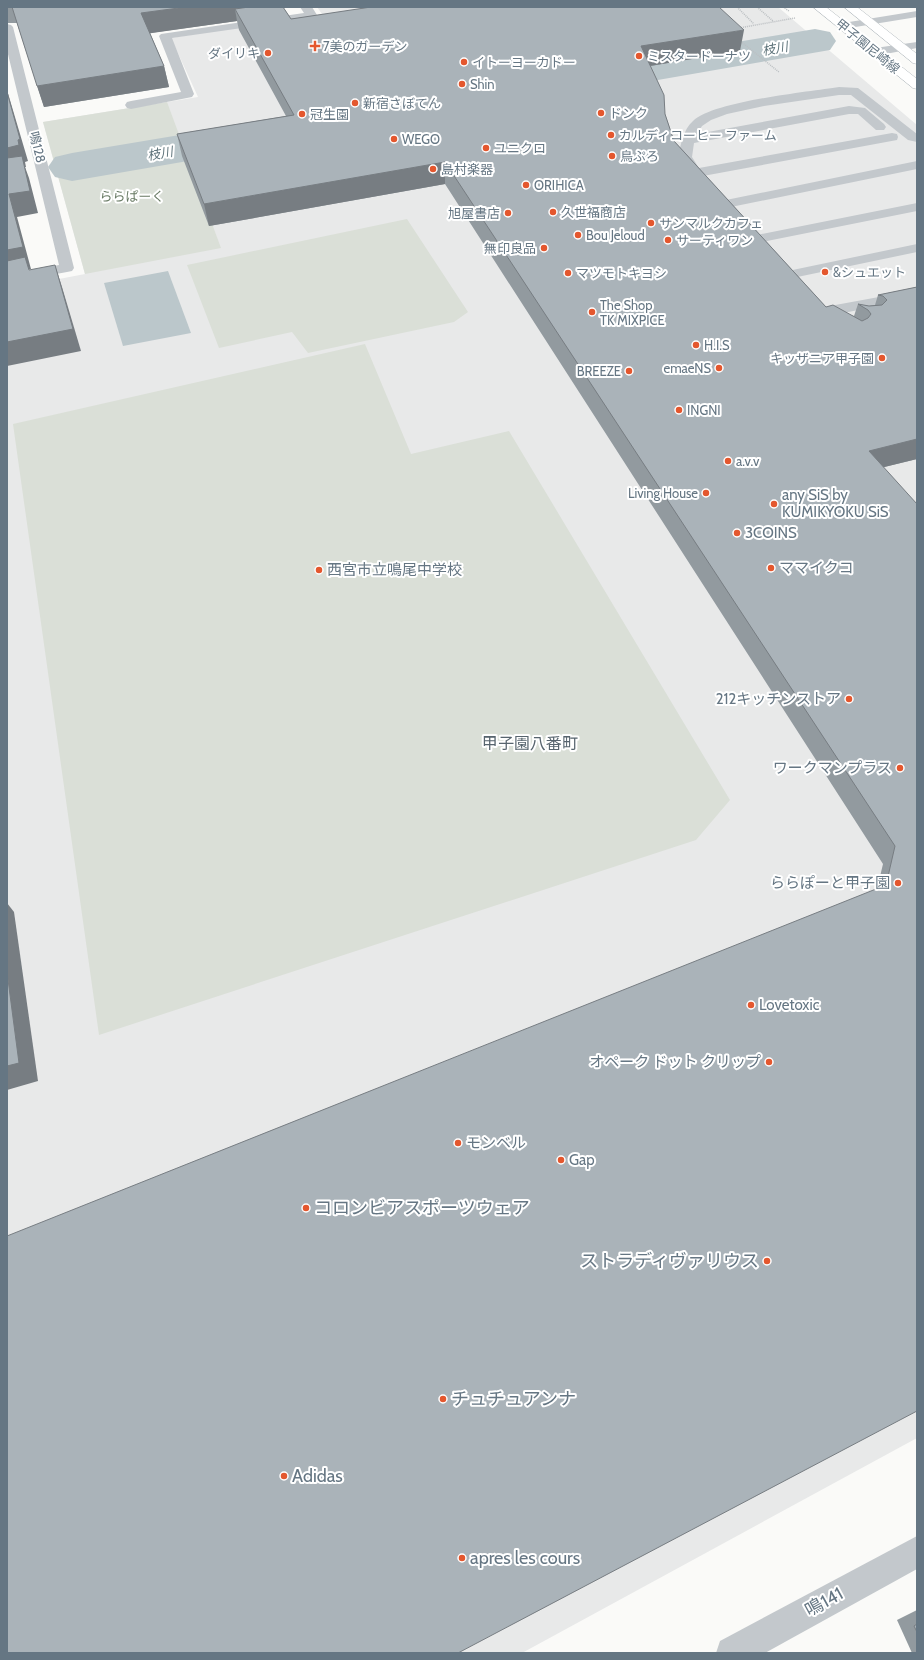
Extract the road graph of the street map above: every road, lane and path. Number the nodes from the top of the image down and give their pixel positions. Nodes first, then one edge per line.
1 (737, 7) edge
2 (757, 7) edge
3 (819, 7) edge
4 (850, 7) edge
5 (308, 11) edge
6 (917, 14) edge
7 (797, 18) dead end
8 (774, 22) junction
9 (869, 22) junction
10 (755, 25) junction
11 (843, 26) junction
12 (7, 27) edge
13 (736, 32) edge
14 (733, 37) edge
15 (917, 45) edge
16 (901, 48) junction
17 (875, 52) junction
18 (917, 60) edge
19 (768, 62) dead end
20 (917, 85) edge
21 (131, 105) dead end
22 (892, 137) junction
23 (688, 140) junction
24 (915, 144) edge
25 (917, 165) edge
26 (44, 170) junction
27 (29, 172) dead end
28 (695, 173) junction
29 (713, 196) junction
30 (917, 206) edge
31 (731, 216) edge
32 (742, 228) edge
33 (752, 240) junction
34 (917, 248) edge
35 (762, 252) edge
36 (773, 264) edge
37 (783, 276) junction
38 (7, 279) edge
39 (793, 286) edge
40 (917, 294) edge
41 (849, 321) edge
42 (917, 1552) edge
43 (732, 1653) edge

1 - 10 path
2 - 8 path
3 - 11 main road, 甲子園尼崎線
4 - 9 main road, 甲子園尼崎線
5 - 21 street
6 - 9 street
7 - 8 path
8 - 10 path
9 - 11 street
9 - 16 main road, 甲子園尼崎線
10 - 13 path
11 - 17 main road, 甲子園尼崎線
12 - 26 street, 鳴128
14 - 19 path
15 - 16 street
16 - 17 street
16 - 18 main road, 甲子園尼崎線
17 - 20 main road, 甲子園尼崎線
22 - 23 street
22 - 24 street
22 - 28 street
23 - 24 street
23 - 28 street
25 - 29 street
26 - 27 street
26 - 38 street, 鳴128
28 - 29 street
29 - 31 street
30 - 33 street
32 - 33 street
33 - 35 street
34 - 37 street
36 - 37 street
37 - 39 street
40 - 41 street
42 - 43 street, 鳴141

